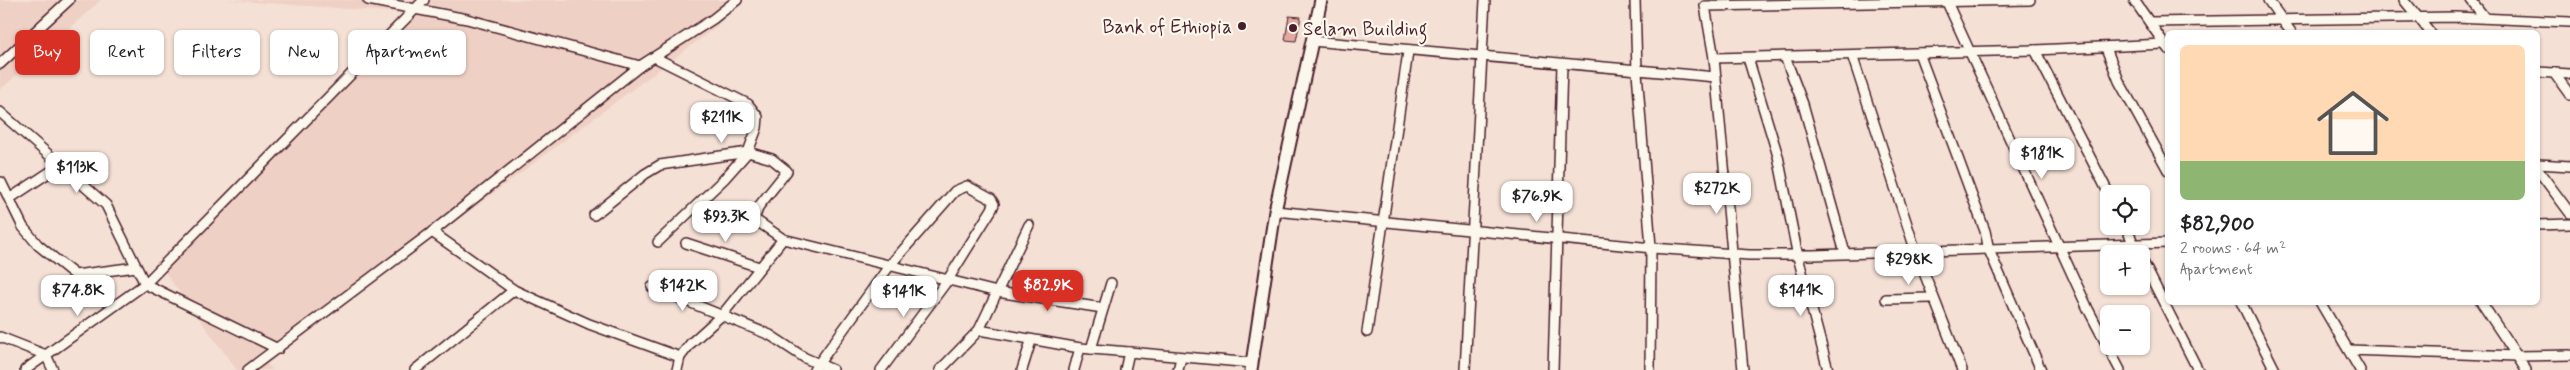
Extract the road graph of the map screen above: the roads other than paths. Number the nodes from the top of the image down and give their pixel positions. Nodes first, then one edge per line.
1 (69, 0) edge
2 (368, 0) edge
3 (424, 0) edge
4 (736, 0) edge
5 (1321, 0) edge
6 (1486, 0) edge
7 (1635, 0) edge
8 (2030, 0) edge
9 (2134, 0) edge
10 (2268, 0) edge
11 (2404, 0) edge
12 (2471, 0) edge
13 (1947, 1) edge
14 (1704, 3) edge
15 (418, 8) junction
16 (2282, 18) junction
17 (2485, 18) junction
18 (2418, 19) junction
19 (2150, 22) junction
20 (2570, 22) edge
21 (2290, 30) edge
22 (2428, 30) edge
23 (1312, 41) junction
24 (2165, 45) edge
25 (2165, 47) edge
26 (2106, 48) junction
27 (2036, 50) junction
28 (1408, 52) junction
29 (1970, 52) junction
30 (1919, 53) junction
31 (1852, 55) junction
32 (654, 57) junction
33 (1483, 57) junction
34 (1714, 58) junction
35 (1748, 58) junction
36 (1785, 58) junction
37 (0, 64) edge
38 (1562, 64) junction
39 (640, 66) junction
40 (1638, 72) junction
41 (2540, 72) edge
42 (2554, 73) junction
43 (2570, 74) edge
44 (1716, 77) junction
45 (2570, 95) edge
46 (0, 112) edge
47 (748, 152) junction
48 (62, 164) junction
49 (2540, 164) edge
50 (2165, 165) edge
51 (2570, 166) edge
52 (2540, 173) edge
53 (1, 182) edge
54 (2104, 185) edge
55 (9, 199) junction
56 (1275, 211) junction
57 (2570, 214) edge
58 (594, 215) dead end
59 (1383, 218) junction
60 (2570, 224) edge
61 (1029, 225) dead end
62 (2540, 225) edge
63 (1471, 228) junction
64 (432, 232) junction
65 (2130, 235) edge
66 (1558, 238) junction
67 (783, 239) junction
68 (658, 242) dead end
69 (686, 243) dead end
70 (2134, 243) junction
71 (2165, 243) edge
72 (2059, 246) junction
73 (1651, 247) junction
74 (1989, 250) junction
75 (1916, 252) junction
76 (1845, 253) junction
77 (1734, 256) junction
78 (1798, 257) junction
79 (890, 266) junction
80 (136, 267) junction
81 (759, 267) junction
82 (2150, 276) edge
83 (947, 280) junction
84 (1111, 283) dead end
85 (145, 284) junction
86 (652, 287) dead end
87 (514, 290) junction
88 (997, 292) junction
89 (1932, 298) junction
90 (1886, 299) dead end
91 (2242, 305) edge
92 (2322, 305) edge
93 (2484, 305) edge
94 (1103, 308) junction
95 (722, 315) junction
96 (979, 330) junction
97 (1367, 332) dead end
98 (0, 337) edge
99 (1031, 341) junction
100 (1080, 348) junction
101 (278, 349) junction
102 (1091, 349) junction
103 (2349, 350) junction
104 (1129, 352) junction
105 (46, 355) junction
106 (2570, 355) edge
107 (680, 356) junction
108 (2517, 356) junction
109 (1181, 358) junction
110 (816, 367) edge
111 (1251, 367) edge
112 (25, 370) edge
113 (53, 370) edge
114 (248, 370) edge
115 (415, 370) edge
116 (677, 370) edge
117 (833, 370) edge
118 (880, 370) edge
119 (940, 370) edge
120 (1022, 370) edge
121 (1074, 370) edge
122 (1125, 370) edge
123 (1178, 370) edge
124 (1465, 370) edge
125 (1554, 370) edge
126 (1650, 370) edge
127 (1743, 370) edge
128 (1828, 370) edge
129 (1962, 370) edge
130 (2041, 370) edge
131 (2120, 370) edge
132 (2198, 370) edge
133 (2275, 370) edge
134 (2360, 370) edge
135 (2526, 370) edge

1 - 37 street
2 - 15 street
3 - 15 street
4 - 32 street
5 - 23 street
6 - 33 street
7 - 40 street
8 - 13 street
9 - 19 street
10 - 16 street
11 - 18 street
12 - 17 street
13 - 14 street
13 - 29 street
14 - 34 street
15 - 39 street
15 - 85 street
16 - 18 street
16 - 19 street
16 - 21 street
17 - 18 street
17 - 20 street
18 - 22 street
19 - 24 street
23 - 28 street
23 - 56 street
25 - 26 street
26 - 27 street
26 - 50 street
27 - 29 street
27 - 54 street
28 - 33 street
28 - 59 street
29 - 30 street
29 - 72 street
30 - 31 street
30 - 74 street
31 - 36 street
31 - 75 street
32 - 39 street
32 - 47 street
33 - 38 street
33 - 63 street
34 - 35 street
34 - 44 street
35 - 36 street
35 - 78 street
36 - 76 street
38 - 40 street
38 - 66 street
39 - 64 street
40 - 44 street
40 - 73 street
41 - 42 street
42 - 43 street
42 - 45 street
44 - 77 street
46 - 48 street
47 - 58 street
47 - 67 street
47 - 68 street
48 - 55 street
48 - 80 street
49 - 51 street
52 - 57 street
53 - 55 street
55 - 80 street
56 - 59 street
56 - 111 street
59 - 63 street
59 - 97 street
60 - 62 street
61 - 88 street
63 - 66 street
63 - 124 street
64 - 87 street
64 - 101 street
65 - 70 street
66 - 73 street
66 - 125 street
67 - 79 street
67 - 81 street
69 - 81 street
70 - 71 street
70 - 72 street
72 - 74 street
72 - 131 street
73 - 77 street
73 - 126 street
74 - 75 street
74 - 130 street
75 - 76 street
75 - 89 street
76 - 78 street
77 - 78 street
77 - 127 street
78 - 128 street
79 - 83 street
79 - 83 street
79 - 110 street
80 - 85 street
81 - 95 street
82 - 132 street
83 - 88 street
83 - 118 street
84 - 94 street
85 - 101 street
85 - 105 street
86 - 95 street
87 - 107 street
87 - 115 street
88 - 94 street
88 - 96 street
89 - 90 street
89 - 129 street
91 - 133 street
92 - 103 street
93 - 108 street
94 - 102 street
95 - 107 street
95 - 110 street
96 - 99 street
96 - 119 street
98 - 105 street
99 - 100 street
99 - 120 street
100 - 102 street
100 - 121 street
101 - 114 street
102 - 104 street
103 - 108 street
103 - 134 street
104 - 109 street
104 - 122 street
105 - 112 street
105 - 113 street
106 - 108 street
107 - 116 street
108 - 135 street
109 - 111 street
109 - 123 street
110 - 117 street

